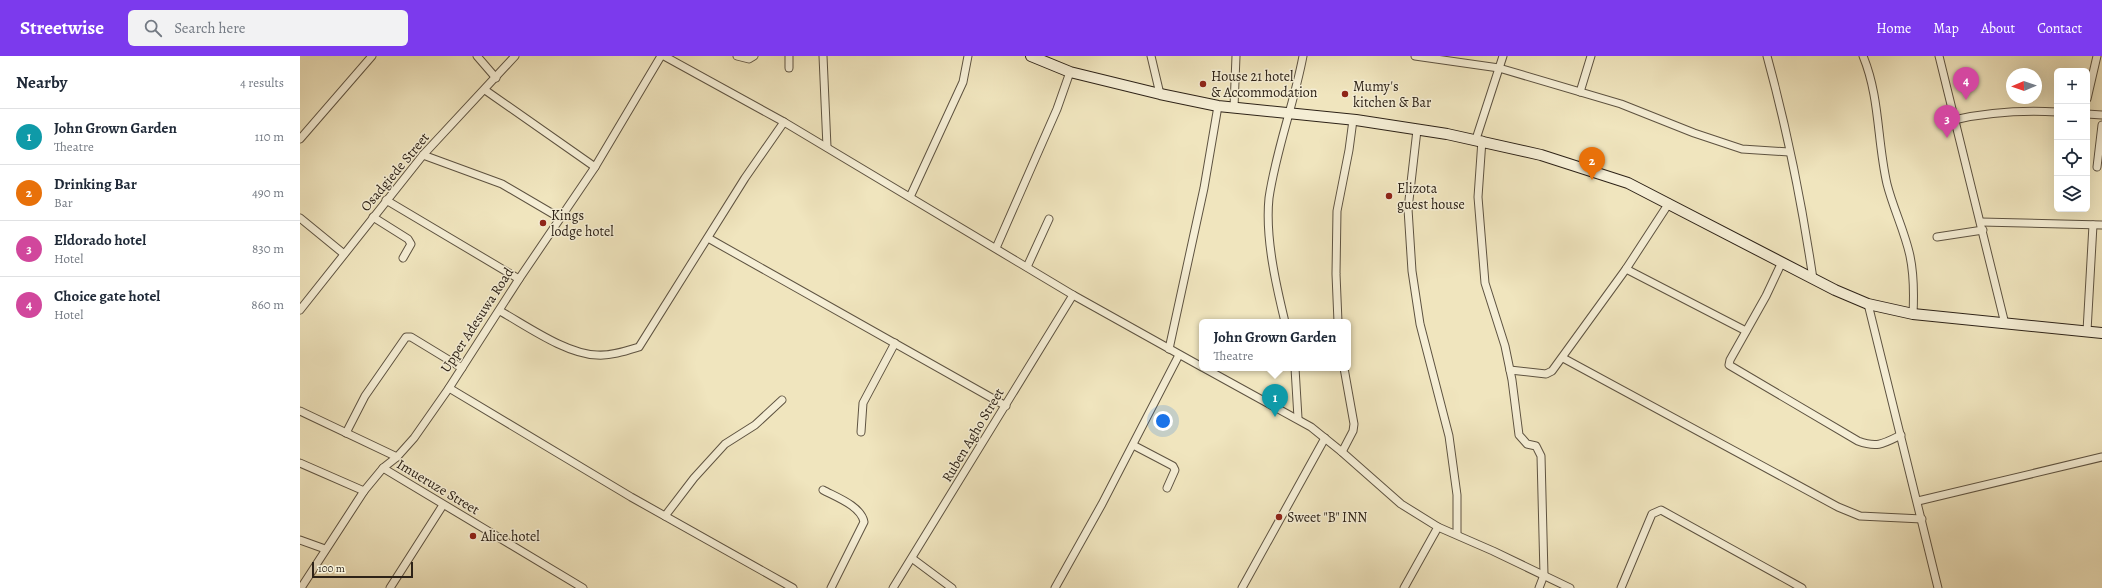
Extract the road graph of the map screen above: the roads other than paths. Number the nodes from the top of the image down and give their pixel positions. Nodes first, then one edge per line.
1 (477, 56) edge
2 (515, 56) edge
3 (662, 56) edge
4 (737, 56) edge
5 (754, 56) edge
6 (789, 56) edge
7 (823, 56) edge
8 (968, 56) edge
9 (1031, 56) edge
10 (1151, 56) edge
11 (1236, 56) edge
12 (1303, 56) edge
13 (1415, 56) edge
14 (1503, 56) edge
15 (1591, 56) edge
16 (1767, 56) edge
17 (1863, 56) edge
18 (1939, 56) edge
19 (2097, 56) edge
20 (368, 58) edge
21 (789, 68) dead end
22 (1499, 68) junction
23 (1070, 72) junction
24 (496, 78) junction
25 (2090, 86) edge
26 (485, 90) junction
27 (1580, 92) junction
28 (1160, 94) junction
29 (1218, 106) junction
30 (1234, 107) junction
31 (2054, 112) edge
32 (1288, 113) junction
33 (2090, 114) edge
34 (2102, 115) edge
35 (1353, 120) junction
36 (1954, 120) junction
37 (784, 122) junction
38 (2102, 125) edge
39 (1417, 130) junction
40 (300, 139) edge
41 (1479, 140) junction
42 (827, 147) junction
43 (1789, 152) junction
44 (424, 155) junction
45 (595, 167) junction
46 (2097, 167) dead end
47 (910, 197) junction
48 (386, 200) junction
49 (1669, 203) junction
50 (373, 217) junction
51 (300, 218) edge
52 (560, 218) junction
53 (1049, 219) dead end
54 (2093, 225) junction
55 (2102, 225) edge
56 (1982, 226) junction
57 (1937, 237) dead end
58 (708, 238) junction
59 (996, 248) junction
60 (344, 254) junction
61 (403, 258) dead end
62 (1782, 262) junction
63 (1027, 267) junction
64 (1626, 269) junction
65 (519, 279) junction
66 (1813, 279) junction
67 (1073, 295) junction
68 (1868, 304) junction
69 (300, 310) edge
70 (500, 311) junction
71 (1913, 314) junction
72 (1284, 319) edge
73 (1338, 319) edge
74 (2005, 324) junction
75 (1746, 331) junction
76 (2087, 331) junction
77 (2102, 333) edge
78 (895, 343) junction
79 (1169, 349) junction
80 (1179, 355) junction
81 (1563, 358) junction
82 (1199, 366) edge
83 (462, 368) junction
84 (1510, 370) junction
85 (1209, 371) edge
86 (1295, 371) edge
87 (1345, 371) edge
88 (449, 388) junction
89 (782, 400) dead end
90 (1006, 406) junction
91 (300, 411) edge
92 (1298, 418) junction
93 (861, 432) dead end
94 (346, 433) junction
95 (1901, 435) junction
96 (1325, 438) junction
97 (1133, 445) junction
98 (1342, 452) junction
99 (2102, 457) edge
100 (397, 458) junction
101 (300, 463) edge
102 (383, 468) junction
103 (1167, 488) dead end
104 (823, 490) dead end
105 (364, 491) junction
106 (1918, 501) junction
107 (444, 505) junction
108 (665, 516) junction
109 (1922, 519) junction
110 (1438, 527) junction
111 (1457, 534) junction
112 (300, 540) edge
113 (325, 550) junction
114 (912, 559) junction
115 (1544, 575) junction
116 (301, 588) edge
117 (390, 588) edge
118 (583, 588) edge
119 (794, 588) edge
120 (831, 588) edge
121 (893, 588) edge
122 (952, 588) edge
123 (1054, 588) edge
124 (1242, 588) edge
125 (1404, 588) edge
126 (1539, 588) edge
127 (1570, 588) edge
128 (1621, 588) edge
129 (1802, 588) edge
130 (1938, 588) edge

1 - 24 street
2 - 24 street, Osadgiede Street
3 - 37 street
3 - 45 street, Upper Adesuwa Road
4 - 5 street
6 - 21 street
7 - 42 street
8 - 47 street
9 - 23 street
10 - 28 street
11 - 30 street
12 - 32 street
13 - 22 street
14 - 22 street
15 - 27 street
16 - 43 street
17 - 71 street
18 - 36 street
19 - 25 street
20 - 40 street
22 - 27 street
22 - 41 street
23 - 28 street
23 - 59 street
24 - 26 street, Osadgiede Street
26 - 44 street, Osadgiede Street
26 - 45 street
27 - 43 street
28 - 29 street
29 - 30 street
29 - 79 street
30 - 32 street
31 - 36 street
32 - 35 street
32 - 72 street
33 - 34 street
35 - 39 street
35 - 73 street
36 - 56 street
37 - 42 street
37 - 58 street
38 - 46 street
39 - 41 street
39 - 111 street
41 - 49 street
41 - 84 street
42 - 47 street
43 - 66 street
44 - 48 street, Osadgiede Street
44 - 52 street
45 - 52 street, Upper Adesuwa Road
47 - 59 street
48 - 50 street, Osadgiede Street
48 - 65 street
49 - 62 street
49 - 64 street
50 - 60 street, Osadgiede Street
50 - 61 street
51 - 60 street
52 - 65 street, Upper Adesuwa Road
53 - 63 street
54 - 55 street
54 - 56 street
54 - 76 street
56 - 57 street
56 - 74 street
58 - 70 street
58 - 78 street
59 - 63 street
60 - 69 street, Osadgiede Street
62 - 66 street
62 - 75 street
63 - 67 street
64 - 75 street
64 - 81 street
65 - 70 street, Upper Adesuwa Road
66 - 68 street
67 - 79 street
67 - 90 street, Ruben Agho Street
68 - 71 street
68 - 95 street
70 - 83 street, Upper Adesuwa Road
71 - 74 street
74 - 76 street
75 - 95 street
76 - 77 street
78 - 90 street
78 - 93 street
79 - 80 street
80 - 82 street
80 - 97 street
81 - 84 street
81 - 109 street
83 - 88 street, Upper Adesuwa Road
83 - 94 street
84 - 115 street
85 - 92 street
86 - 92 street
87 - 98 street
88 - 100 street, Upper Adesuwa Road
88 - 108 street
89 - 108 street
90 - 114 street, Ruben Agho Street
91 - 94 street
92 - 96 street
94 - 100 street
95 - 106 street
96 - 98 street
96 - 124 street
97 - 103 street
97 - 123 street
98 - 110 street
99 - 106 street
100 - 102 street, Upper Adesuwa Road
101 - 105 street
102 - 105 street, Upper Adesuwa Road
102 - 107 street, Imueruze Street
104 - 120 street
105 - 113 street, Upper Adesuwa Road
106 - 109 street
107 - 117 street
107 - 118 street, Imueruze Street
108 - 119 street
109 - 130 street
110 - 111 street
110 - 125 street
111 - 115 street
112 - 113 street
113 - 116 street, Upper Adesuwa Road
114 - 121 street, Ruben Agho Street
114 - 122 street
115 - 126 street
115 - 127 street
128 - 129 street

